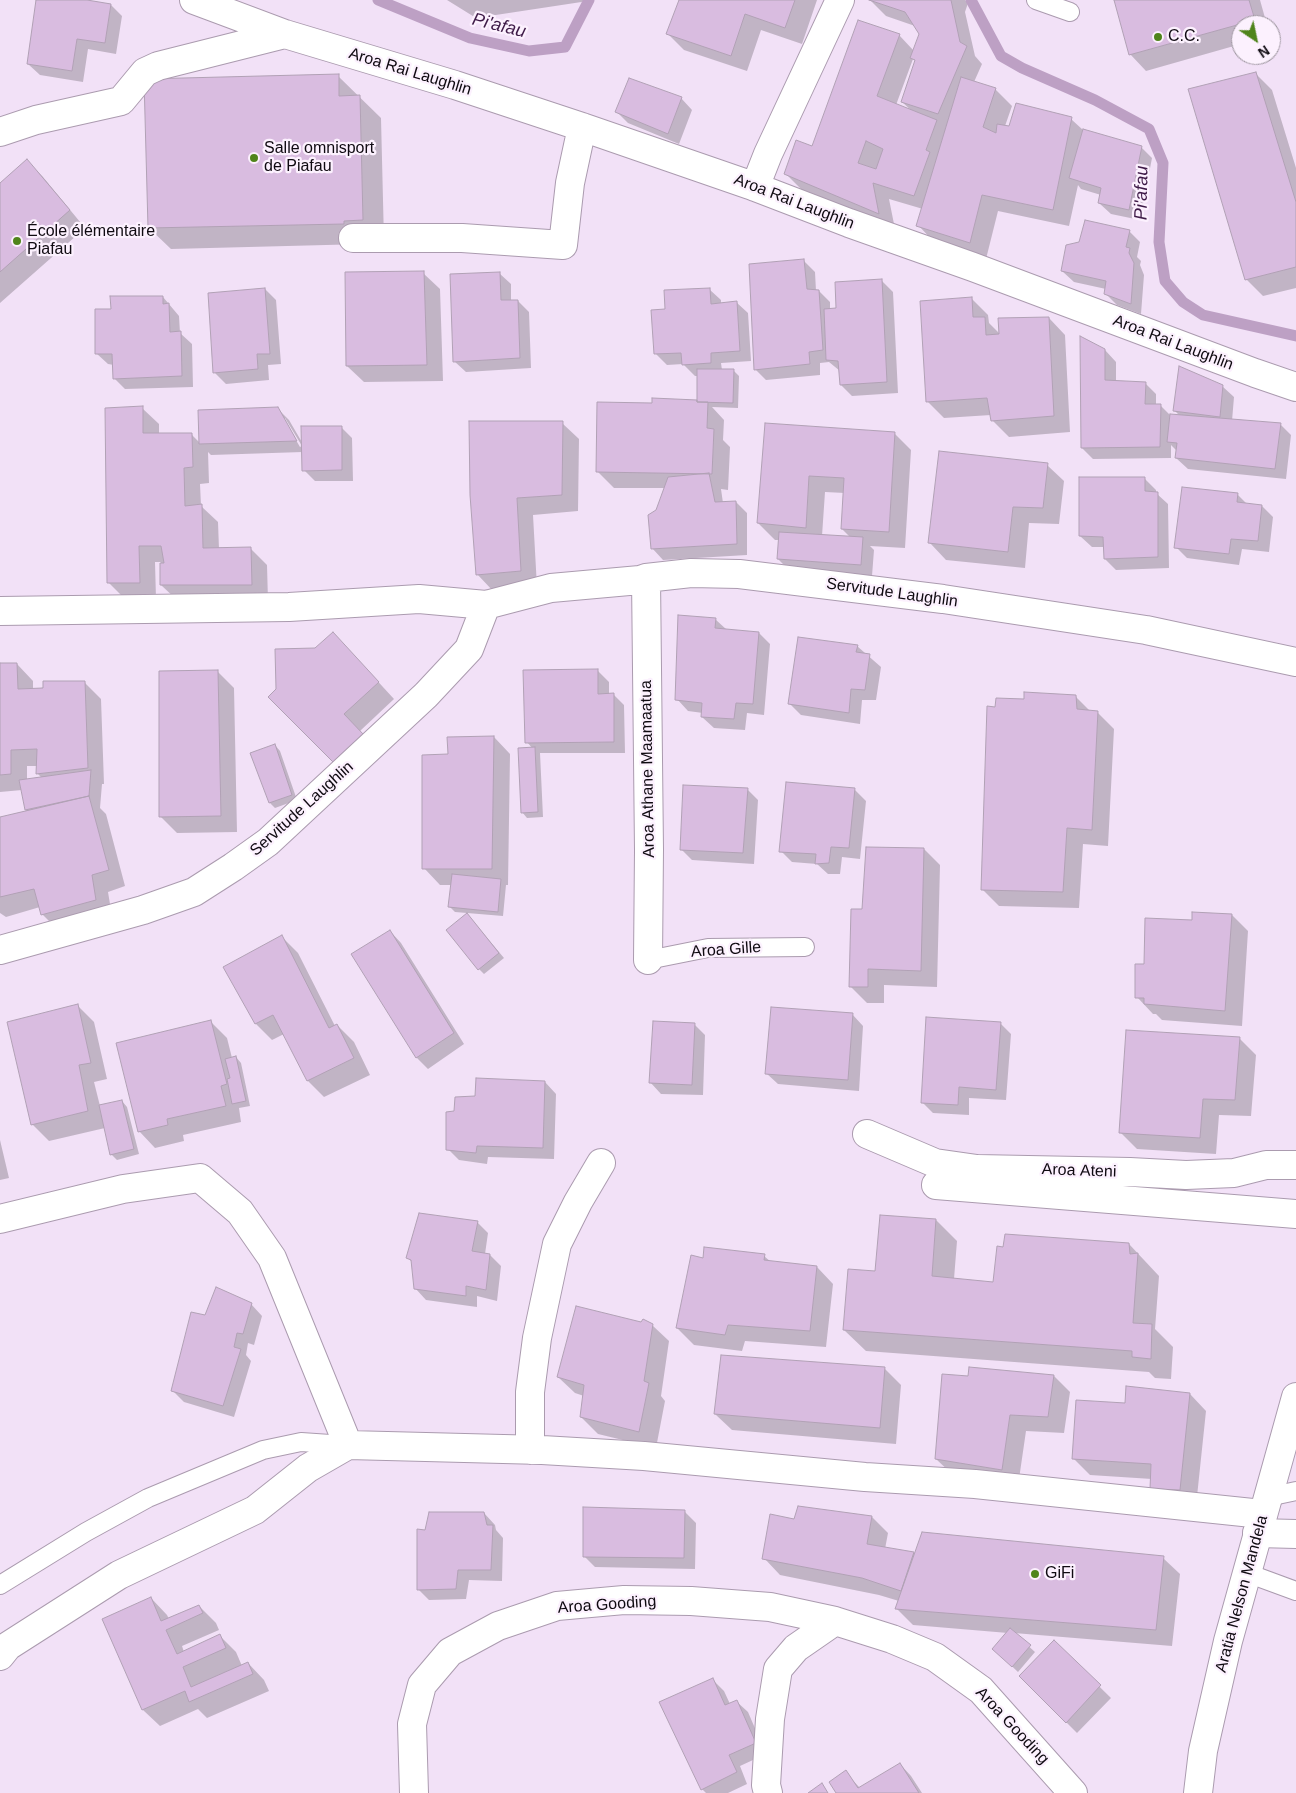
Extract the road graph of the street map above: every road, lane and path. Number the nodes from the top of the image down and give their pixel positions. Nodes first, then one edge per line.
1 (194, 0) edge
2 (840, 0) edge
3 (1036, 0) edge
4 (1070, 12) dead end
5 (285, 34) junction
6 (36, 120) junction
7 (582, 127) junction
8 (0, 132) edge
9 (0, 140) edge
10 (755, 187) junction
11 (353, 238) dead end
12 (1296, 387) edge
13 (646, 578) junction
14 (486, 604) junction
15 (0, 611) edge
16 (1296, 662) edge
17 (806, 947) dead end
18 (0, 950) edge
19 (648, 960) joint
20 (867, 1134) dead end
21 (601, 1164) dead end
22 (1296, 1165) edge
23 (936, 1186) dead end
24 (1296, 1214) edge
25 (0, 1220) edge
26 (1296, 1397) edge
27 (348, 1445) junction
28 (530, 1450) junction
29 (1296, 1492) edge
30 (1263, 1515) junction
31 (1296, 1534) edge
32 (1247, 1573) junction
33 (0, 1585) edge
34 (1296, 1591) edge
35 (835, 1621) junction
36 (0, 1656) edge
37 (414, 1793) edge
38 (768, 1793) edge
39 (1073, 1793) edge
40 (1198, 1793) edge

1 - 5 street, Aroa Rai Laughlin
2 - 10 street
3 - 4 lane
5 - 6 street
5 - 7 street, Aroa Rai Laughlin
6 - 8 street
6 - 9 street
7 - 10 street, Aroa Rai Laughlin
7 - 11 street
10 - 12 street, Aroa Rai Laughlin
13 - 14 street, Servitude Laughlin
13 - 16 street, Servitude Laughlin
13 - 19 street, Aroa Athane Maamaatua
14 - 15 street, Servitude Laughlin
14 - 18 street, Servitude Laughlin
17 - 19 lane, Aroa Gille
20 - 22 street, Aroa Ateni
21 - 28 street
23 - 24 street
25 - 27 street
26 - 30 street, Aratia Nelson Mandela
27 - 28 street
27 - 33 lane
27 - 36 street
28 - 30 street
29 - 30 lane
30 - 31 street
30 - 32 street, Aratia Nelson Mandela
32 - 34 lane
32 - 40 street, Aratia Nelson Mandela
35 - 37 street, Aroa Gooding
35 - 38 street
35 - 39 street, Aroa Gooding

